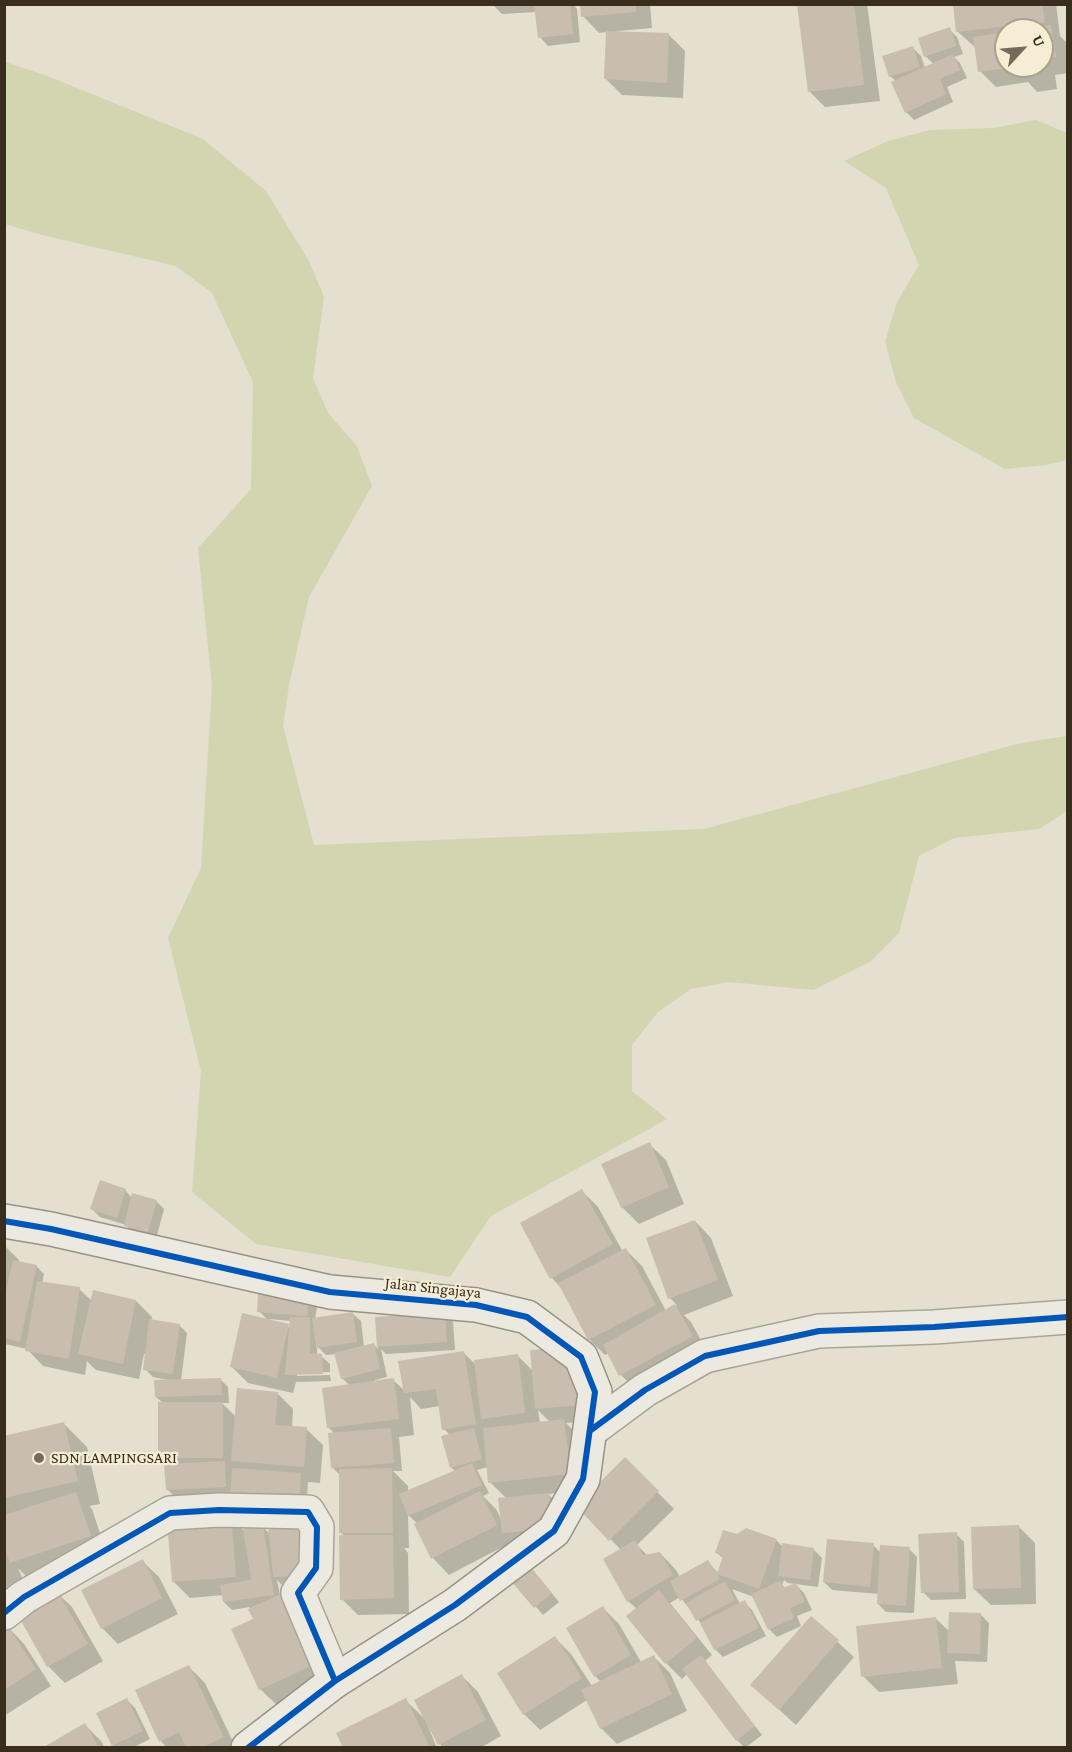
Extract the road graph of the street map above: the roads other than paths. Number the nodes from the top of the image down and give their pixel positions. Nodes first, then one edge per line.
1 (4, 1221) edge
2 (1068, 1317) edge
3 (591, 1430) junction
4 (4, 1613) edge
5 (335, 1681) junction
6 (248, 1748) edge

1 - 3 street, Jalan Singajaya
2 - 3 street
3 - 5 street, Jalan Singajaya
4 - 5 street
5 - 6 street, Jalan Singajaya

